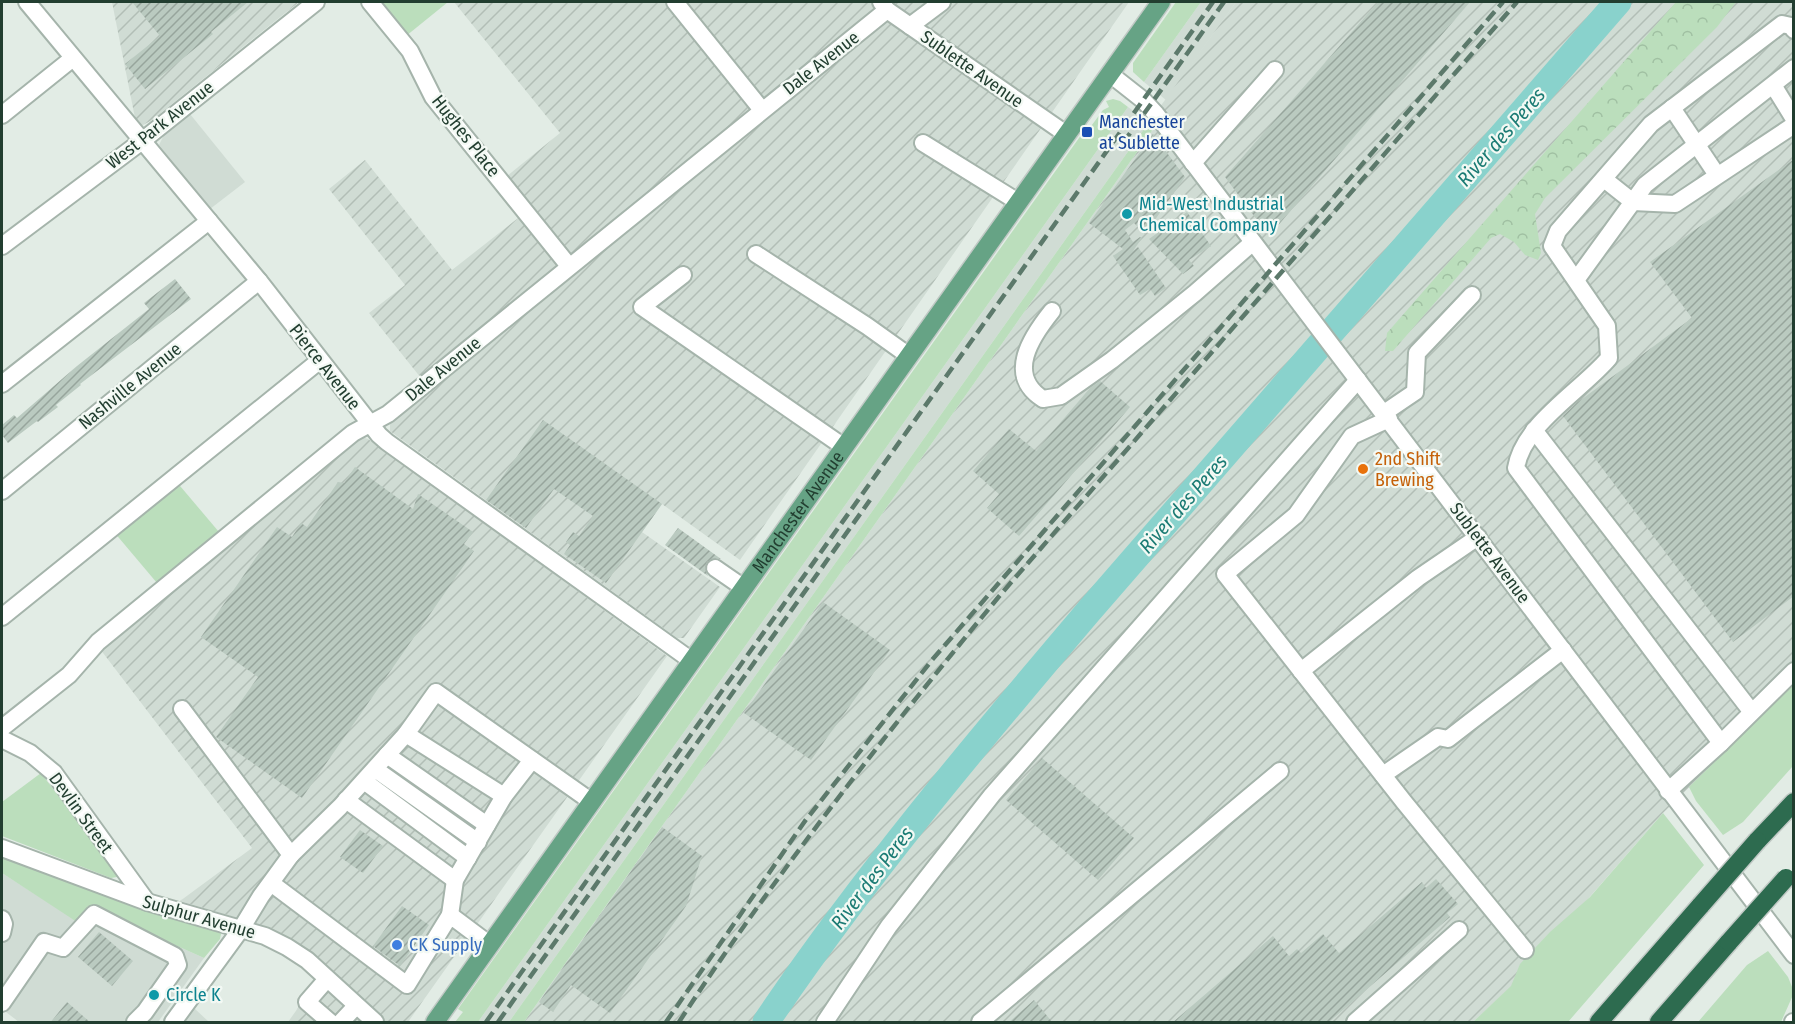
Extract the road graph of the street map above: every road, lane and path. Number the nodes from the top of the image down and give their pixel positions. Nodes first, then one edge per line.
1 (27, 2) edge
2 (316, 2) edge
3 (370, 2) edge
4 (675, 2) edge
5 (942, 2) edge
6 (1161, 2) edge
7 (884, 6) edge
8 (910, 26) junction
9 (1794, 30) edge
10 (73, 58) junction
11 (1794, 68) edge
12 (1275, 70) dead end
13 (1110, 74) junction
14 (1773, 85) junction
15 (1672, 108) junction
16 (762, 110) junction
17 (2, 115) edge
18 (1794, 119) edge
19 (1794, 125) edge
20 (1066, 134) junction
21 (142, 141) junction
22 (923, 143) dead end
23 (1696, 145) junction
24 (1193, 163) junction
25 (1717, 176) junction
26 (1604, 179) junction
27 (1018, 202) junction
28 (1633, 202) junction
29 (209, 221) junction
30 (1252, 243) junction
31 (2, 246) edge
32 (756, 254) dead end
33 (569, 266) junction
34 (683, 275) dead end
35 (1576, 280) junction
36 (259, 281) junction
37 (1472, 295) dead end
38 (1053, 310) dead end
39 (909, 356) junction
40 (319, 361) junction
41 (1353, 374) junction
42 (2, 384) edge
43 (1387, 416) junction
44 (370, 425) junction
45 (1534, 430) junction
46 (844, 447) junction
47 (2, 491) edge
48 (1478, 537) junction
49 (715, 568) dead end
50 (744, 588) junction
51 (2, 617) edge
52 (1563, 650) junction
53 (692, 661) junction
54 (1301, 671) junction
55 (1794, 671) edge
56 (182, 709) dead end
57 (1751, 711) junction
58 (2, 728) edge
59 (406, 734) junction
60 (2, 739) edge
61 (1721, 743) junction
62 (387, 755) junction
63 (532, 760) junction
64 (1281, 771) dead end
65 (369, 775) junction
66 (1383, 776) junction
67 (1668, 791) junction
68 (504, 796) junction
69 (346, 800) junction
70 (592, 802) junction
71 (1794, 802) edge
72 (487, 825) junction
73 (478, 842) junction
74 (2, 848) edge
75 (291, 855) junction
76 (468, 858) junction
77 (1790, 874) edge
78 (455, 880) junction
79 (271, 883) junction
80 (147, 903) junction
81 (450, 915) junction
82 (2, 919) edge
83 (241, 930) junction
84 (1459, 930) dead end
85 (2, 933) edge
86 (490, 945) junction
87 (1525, 950) dead end
88 (1794, 955) edge
89 (327, 979) junction
90 (2, 1003) edge
91 (356, 1005) junction
92 (135, 1023) edge
93 (173, 1023) edge
94 (330, 1023) edge
95 (341, 1023) edge
96 (375, 1023) edge
97 (435, 1023) edge
98 (825, 1023) edge
99 (980, 1023) edge
100 (1355, 1023) edge
101 (1599, 1023) edge
102 (1659, 1023) edge

1 - 10 street, Pierce Avenue
2 - 21 street, West Park Avenue
3 - 33 street, Hughes Place
4 - 16 street
5 - 8 street
6 - 13 main road, Manchester Avenue
7 - 8 street, Sublette Avenue
7 - 16 street, Dale Avenue
8 - 20 street, Sublette Avenue
9 - 15 street
10 - 17 street
10 - 21 street, Pierce Avenue
11 - 14 street
12 - 24 street
13 - 20 main road, Manchester Avenue
13 - 24 street, Sublette Avenue
14 - 18 street
14 - 23 street
15 - 23 street
15 - 26 street
16 - 33 street, Dale Avenue
19 - 25 street
20 - 27 main road, Manchester Avenue
21 - 29 street, Pierce Avenue
21 - 31 street, West Park Avenue
22 - 27 street
23 - 25 street
23 - 28 street
24 - 30 street, Sublette Avenue
25 - 28 street
26 - 28 street
26 - 35 street
27 - 39 main road, Manchester Avenue
28 - 35 street
29 - 36 street, Pierce Avenue
29 - 42 street
30 - 38 street
30 - 41 street, Sublette Avenue
32 - 39 street
33 - 44 street, Dale Avenue
34 - 46 street
35 - 45 street
36 - 40 street, Pierce Avenue
36 - 47 street, Nashville Avenue
37 - 43 street
39 - 46 main road, Manchester Avenue
40 - 44 street, Pierce Avenue
40 - 51 street
41 - 43 street, Sublette Avenue
41 - 98 street
43 - 48 street, Sublette Avenue
43 - 54 street
44 - 53 street, Pierce Avenue
44 - 58 street, Dale Avenue
45 - 57 street
45 - 61 street
46 - 50 main road, Manchester Avenue
48 - 52 street, Sublette Avenue
48 - 54 street
49 - 50 street
50 - 53 main road, Manchester Avenue
52 - 66 street
52 - 67 street, Sublette Avenue
53 - 70 main road, Manchester Avenue
54 - 66 street
55 - 57 street
56 - 75 street
57 - 61 street
59 - 62 street
59 - 63 street
59 - 68 street
60 - 80 street, Devlin Street
61 - 67 street
62 - 65 street
62 - 72 street
63 - 68 street
63 - 70 street
64 - 99 street
65 - 69 street
65 - 73 street
65 - 76 street
66 - 87 street
67 - 88 street, Sublette Avenue
68 - 72 street
69 - 75 street
69 - 78 street
70 - 86 main road, Manchester Avenue
71 - 101 highway, bridge
72 - 73 street
73 - 76 street
74 - 80 street, Sulphur Avenue
75 - 79 street
76 - 78 street
77 - 102 highway, bridge
78 - 81 street
79 - 81 street
79 - 83 street
80 - 83 street, Sulphur Avenue
81 - 86 street
82 - 85 street
83 - 89 street, Sulphur Avenue
83 - 93 street
84 - 100 street
86 - 97 main road, Manchester Avenue
89 - 91 street, Sulphur Avenue
89 - 94 street
90 - 92 street
91 - 95 street
91 - 96 street, Sulphur Avenue

